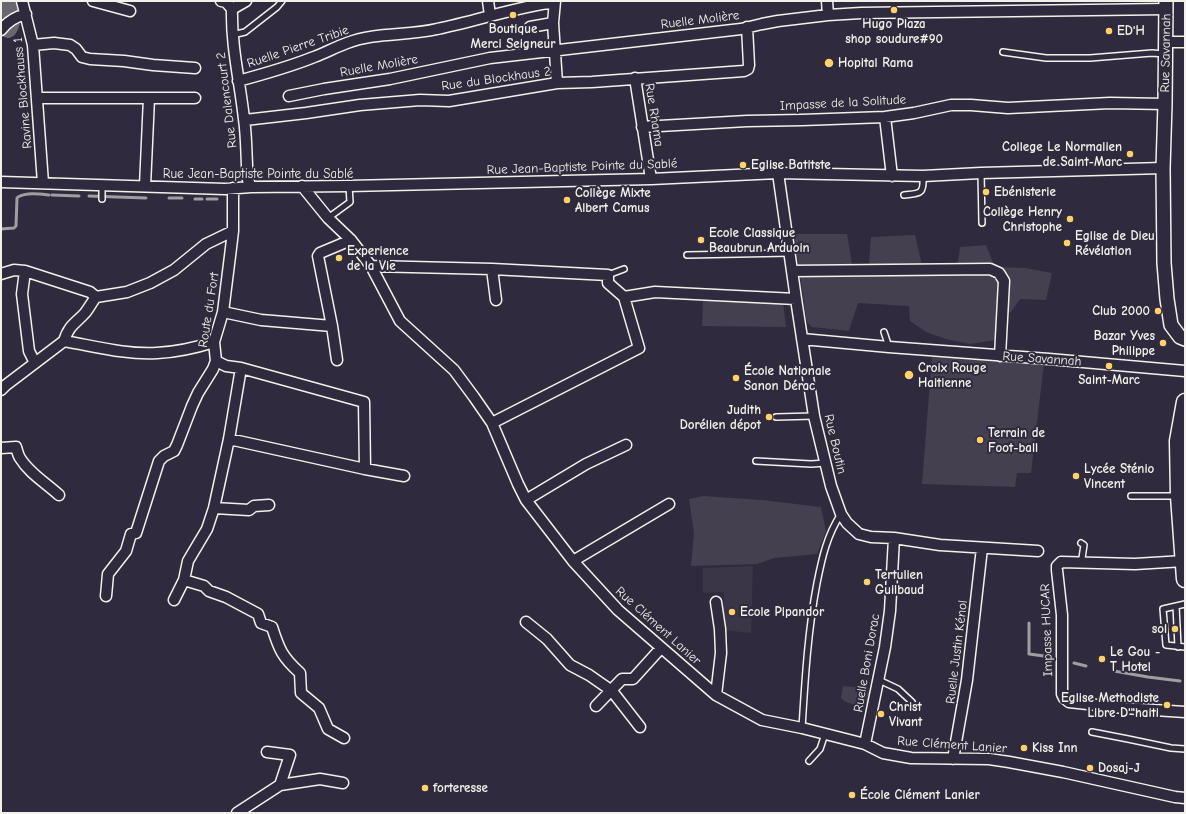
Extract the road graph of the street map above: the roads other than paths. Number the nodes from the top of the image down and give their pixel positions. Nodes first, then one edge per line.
1 (22, 1) edge
2 (93, 1) edge
3 (246, 1) edge
4 (282, 1) edge
5 (488, 1) edge
6 (555, 1) edge
7 (827, 1) edge
8 (226, 3) edge
9 (1166, 5) edge
10 (130, 11) dead end
11 (26, 14) junction
12 (490, 15) junction
13 (828, 15) junction
14 (4, 19) edge
15 (553, 22) junction
16 (747, 27) junction
17 (530, 28) dead end
18 (1, 30) edge
19 (232, 35) junction
20 (1185, 42) edge
21 (33, 45) junction
22 (1166, 48) junction
23 (555, 50) junction
24 (1003, 52) dead end
25 (195, 68) dead end
26 (635, 78) junction
27 (238, 81) junction
28 (557, 83) junction
29 (289, 96) dead end
30 (38, 98) junction
31 (149, 98) junction
32 (195, 98) dead end
33 (1165, 104) junction
34 (885, 117) junction
35 (245, 120) junction
36 (642, 127) junction
37 (1163, 168) junction
38 (778, 173) junction
39 (981, 173) junction
40 (892, 176) junction
41 (923, 176) junction
42 (651, 179) junction
43 (1, 182) edge
44 (43, 183) junction
45 (145, 186) junction
46 (302, 186) junction
47 (350, 186) junction
48 (251, 187) junction
49 (233, 188) junction
50 (904, 195) dead end
51 (328, 218) junction
52 (982, 223) dead end
53 (233, 231) junction
54 (351, 240) junction
55 (790, 252) junction
56 (687, 255) dead end
57 (371, 266) junction
58 (492, 269) junction
59 (624, 269) dead end
60 (25, 271) junction
61 (792, 271) junction
62 (1, 274) edge
63 (608, 275) junction
64 (96, 297) junction
65 (624, 297) junction
66 (796, 299) junction
67 (496, 300) dead end
68 (223, 312) junction
69 (332, 326) junction
70 (884, 332) dead end
71 (802, 339) junction
72 (1185, 339) edge
73 (64, 341) junction
74 (214, 342) junction
75 (889, 347) junction
76 (1000, 356) junction
77 (337, 360) dead end
78 (216, 361) junction
79 (35, 363) junction
80 (240, 368) junction
81 (1185, 371) edge
82 (1, 390) edge
83 (1185, 402) edge
84 (814, 416) junction
85 (776, 417) dead end
86 (492, 423) junction
87 (229, 439) junction
88 (626, 445) dead end
89 (1, 448) edge
90 (756, 460) dead end
91 (826, 463) junction
92 (365, 469) junction
93 (404, 476) dead end
94 (59, 495) dead end
95 (1131, 496) dead end
96 (1179, 496) junction
97 (526, 500) junction
98 (669, 504) dead end
99 (269, 505) dead end
100 (214, 508) junction
101 (841, 514) junction
102 (1183, 525) edge
103 (894, 538) junction
104 (1081, 543) dead end
105 (982, 548) junction
106 (1038, 551) dead end
107 (573, 561) junction
108 (1184, 561) junction
109 (1086, 563) junction
110 (1185, 579) edge
111 (184, 580) junction
112 (106, 596) dead end
113 (174, 600) dead end
114 (716, 602) dead end
115 (1185, 604) edge
116 (1176, 606) junction
117 (526, 622) dead end
118 (1178, 647) junction
119 (1185, 647) edge
120 (661, 648) junction
121 (879, 680) junction
122 (612, 691) junction
123 (716, 695) junction
124 (912, 702) dead end
125 (596, 706) dead end
126 (1185, 712) edge
127 (640, 727) dead end
128 (802, 728) junction
129 (1092, 732) dead end
130 (825, 734) junction
131 (344, 738) dead end
132 (865, 744) junction
133 (1185, 749) edge
134 (267, 752) dead end
135 (953, 759) junction
136 (809, 761) dead end
137 (343, 783) dead end
138 (280, 785) junction
139 (1185, 798) edge
140 (237, 813) edge

1 - 11 street, Ravine Blockhauss 1
2 - 10 street
3 - 8 street
4 - 19 lane
5 - 12 street
6 - 12 street, Ruelle Pierre Tribie
6 - 15 street
7 - 13 street
8 - 19 street, Rue Dalencourt 2
9 - 13 street, Ruelle Molière
9 - 22 street, Rue Savannah
11 - 14 street
11 - 21 street, Ravine Blockhauss 1
12 - 27 street, Ruelle Pierre Tribie
13 - 16 street, Ruelle Molière
14 - 18 street
15 - 17 street
15 - 23 street
16 - 23 street, Ruelle Molière
16 - 26 street, Rue du Blockhaus 2
19 - 27 street, Rue Dalencourt 2
20 - 22 street
21 - 25 street
21 - 30 street, Ravine Blockhauss 1
22 - 24 lane
22 - 33 street, Rue Savannah
23 - 28 street
23 - 29 street, Ruelle Molière
26 - 28 street, Rue du Blockhaus 2
26 - 36 street, Rue Rhama
27 - 35 street, Rue Dalencourt 2
28 - 35 street, Rue du Blockhaus 2
30 - 31 street
30 - 44 street, Ravine Blockhauss 1
31 - 32 street
31 - 45 street
33 - 34 street, Impasse de la Solitude
33 - 37 street, Rue Savannah
34 - 36 street, Impasse de la Solitude
34 - 40 street
35 - 48 street, Rue Dalencourt 2
36 - 42 street, Rue Rhama
37 - 39 street, Rue Jean-Baptiste Pointe du Sablé
37 - 72 street, Rue Savannah
38 - 40 street, Rue Jean-Baptiste Pointe du Sablé
38 - 42 street, Rue Jean-Baptiste Pointe du Sablé
38 - 55 street, Rue Boutin
39 - 41 street, Rue Jean-Baptiste Pointe du Sablé
39 - 52 lane
40 - 41 street, Rue Jean-Baptiste Pointe du Sablé
41 - 50 lane
42 - 47 street, Rue Jean-Baptiste Pointe du Sablé
43 - 44 street, Rue Jean-Baptiste Pointe du Sablé
44 - 45 street, Rue Jean-Baptiste Pointe du Sablé
45 - 49 street, Rue Jean-Baptiste Pointe du Sablé
46 - 47 street, Rue Jean-Baptiste Pointe du Sablé
46 - 48 street, Rue Jean-Baptiste Pointe du Sablé
46 - 51 street, Rue Clément Lanier
47 - 51 lane
48 - 49 street, Rue Jean-Baptiste Pointe du Sablé
49 - 53 street, Route du Fort
51 - 54 street, Rue Clément Lanier
53 - 64 street
53 - 68 street, Route du Fort
54 - 57 street, Rue Clément Lanier
54 - 69 street
55 - 56 lane
55 - 61 street, Rue Boutin
57 - 58 street
57 - 86 street, Rue Clément Lanier
58 - 63 street
58 - 67 street
59 - 63 lane
60 - 62 street
60 - 64 street
60 - 79 street
61 - 66 street, Rue Boutin
61 - 76 street
63 - 65 street
64 - 73 street
65 - 66 street
65 - 86 street
66 - 71 street, Rue Boutin
68 - 69 street
68 - 74 street, Route du Fort
69 - 77 street
70 - 75 lane
71 - 75 street, Rue Savannah
71 - 84 street, Rue Boutin
73 - 74 street
73 - 79 street
74 - 78 street, Route du Fort
75 - 76 street, Rue Savannah
76 - 81 street, Rue Savannah
78 - 80 street
78 - 112 street, Route du Fort
79 - 82 street
80 - 87 street
80 - 92 street
83 - 96 main road
84 - 85 lane
84 - 91 street, Rue Boutin
86 - 97 street, Rue Clément Lanier
87 - 92 street
87 - 100 street
88 - 97 street
89 - 94 street
90 - 91 lane
91 - 101 street, Rue Boutin
92 - 93 street
95 - 96 lane
96 - 102 main road
97 - 107 street, Rue Clément Lanier
98 - 107 street
99 - 100 street
100 - 111 street
101 - 103 street, Rue Boutin
101 - 128 lane
102 - 108 main road
103 - 105 street, Rue Boutin
103 - 121 street, Ruelle Boni Dorac
104 - 109 lane
105 - 106 street, Rue Boutin
105 - 135 street, Ruelle Justin Kénol
107 - 120 street, Rue Clément Lanier
108 - 109 street, Impasse HUCAR
108 - 110 main road
109 - 126 street, Impasse HUCAR
111 - 113 street
111 - 131 street
114 - 123 street
115 - 116 lane
116 - 118 lane
116 - 118 lane
117 - 122 street
118 - 119 lane
120 - 122 street
120 - 123 street, Rue Clément Lanier
121 - 124 lane
121 - 132 street, Ruelle Boni Dorac
122 - 125 street
122 - 127 street
123 - 128 street, Rue Clément Lanier
128 - 130 street, Rue Clément Lanier
129 - 133 lane
130 - 132 street, Rue Clément Lanier
130 - 136 lane
132 - 135 street, Rue Clément Lanier
134 - 138 street
135 - 139 street, Rue Clément Lanier
137 - 138 street
138 - 140 street

